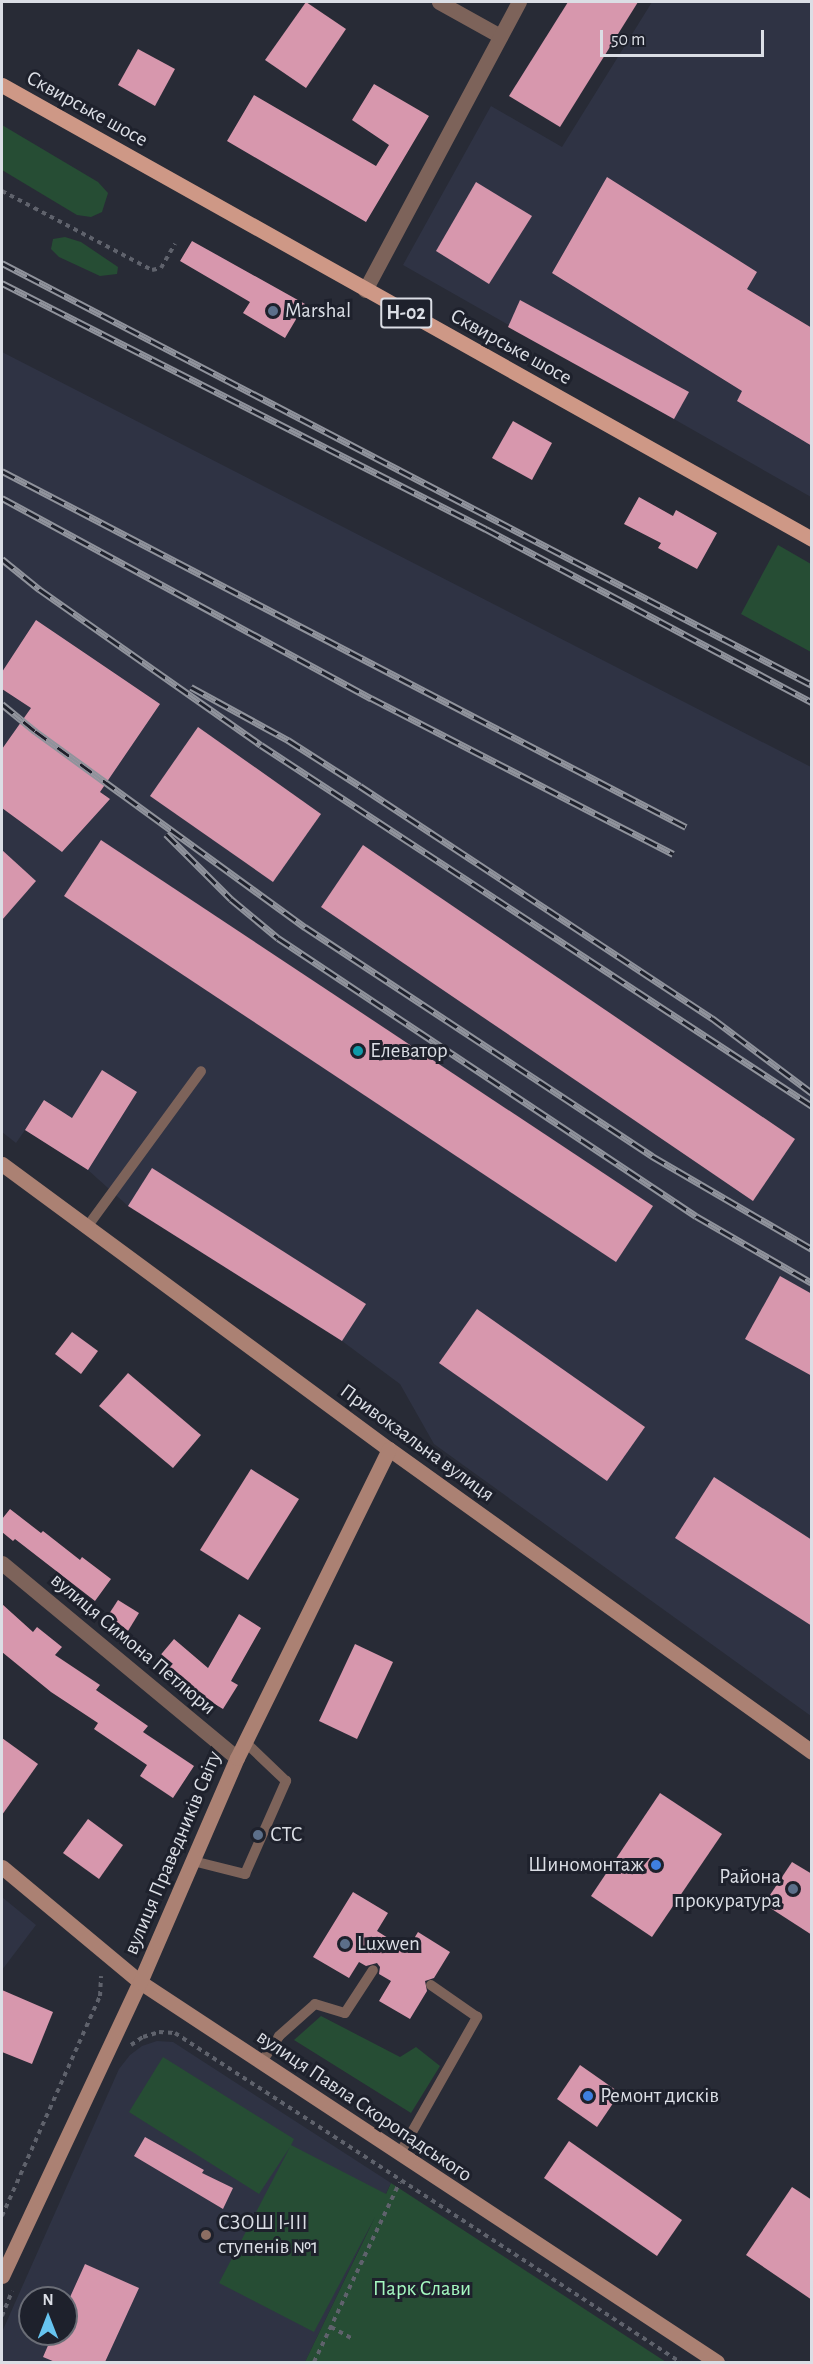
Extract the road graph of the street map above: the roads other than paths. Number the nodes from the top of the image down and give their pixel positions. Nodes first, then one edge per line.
1 (439, 2) edge
2 (519, 2) edge
3 (500, 36) junction
4 (2, 85) edge
5 (365, 290) junction
6 (812, 539) edge
7 (201, 1071) dead end
8 (2, 1164) edge
9 (87, 1227) junction
10 (389, 1449) junction
11 (2, 1563) edge
12 (245, 1742) junction
13 (812, 1752) edge
14 (237, 1758) junction
15 (193, 1861) junction
16 (2, 1867) edge
17 (373, 1970) dead end
18 (140, 1982) junction
19 (431, 1984) dead end
20 (261, 2063) junction
21 (399, 2155) junction
22 (2, 2276) edge
23 (717, 2362) edge

1 - 3 street
2 - 3 street
3 - 5 street
4 - 5 main road, Сквирське шосе / Н-02
5 - 6 main road, Сквирське шосе / Н-02
7 - 9 lane
8 - 9 street, Привокзальна вулиця
9 - 10 street, Привокзальна вулиця
10 - 12 street, вулиця Праведників Світу
10 - 13 street, Привокзальна вулиця
11 - 14 street, вулиця Симона Петлюри
12 - 14 street, вулиця Праведників Світу
12 - 15 lane
14 - 15 street, вулиця Праведників Світу
15 - 18 street, вулиця Праведників Світу
16 - 18 street, вулиця Павла Скоропадського
17 - 20 lane
18 - 20 street, вулиця Павла Скоропадського
18 - 22 street, вулиця Праведників Світу
19 - 21 lane
20 - 21 street, вулиця Павла Скоропадського
21 - 23 street, вулиця Павла Скоропадського

